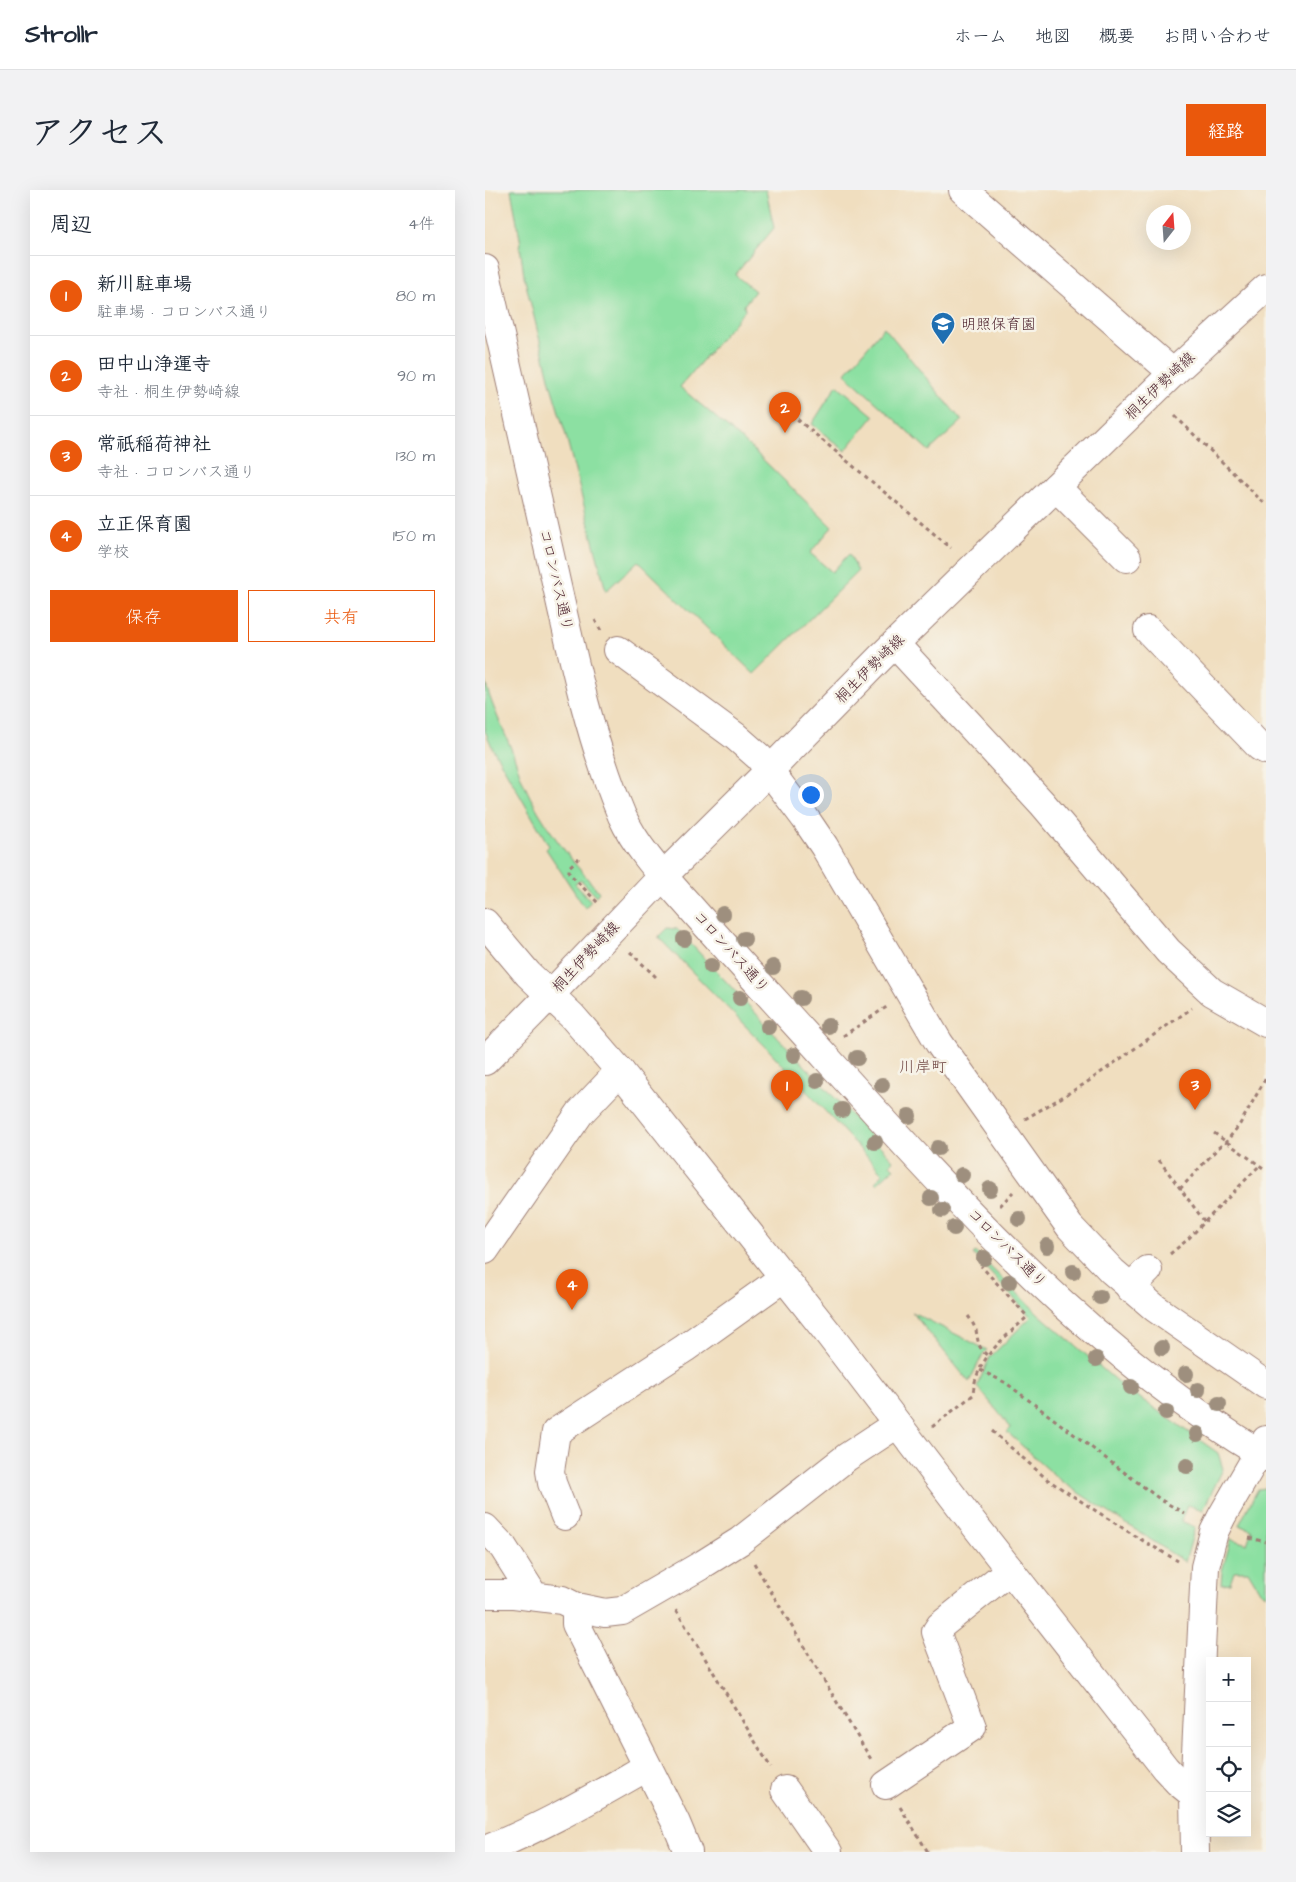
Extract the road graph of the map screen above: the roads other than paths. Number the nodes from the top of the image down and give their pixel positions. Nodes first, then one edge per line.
1 (963, 190) edge
2 (485, 269) edge
3 (1266, 288) edge
4 (1173, 373) junction
5 (1057, 487) junction
6 (1127, 558) dead end
7 (1148, 630) dead end
8 (895, 644) junction
9 (618, 650) dead end
10 (1266, 750) edge
11 (769, 771) junction
12 (663, 876) junction
13 (485, 923) edge
14 (550, 996) junction
15 (1266, 1023) edge
16 (485, 1061) edge
17 (620, 1071) junction
18 (485, 1250) edge
19 (783, 1278) junction
20 (1266, 1385) edge
21 (897, 1424) junction
22 (1264, 1450) edge
23 (565, 1516) dead end
24 (485, 1528) edge
25 (1010, 1570) junction
26 (485, 1594) edge
27 (531, 1596) junction
28 (575, 1607) junction
29 (647, 1767) junction
30 (886, 1785) road end
31 (785, 1790) road end
32 (1194, 1795) junction
33 (485, 1850) edge
34 (688, 1852) edge
35 (828, 1852) edge
36 (1195, 1852) edge

1 - 4 street
2 - 12 street, コロンバス通り
3 - 4 street, 桐生伊勢崎線
4 - 5 street, 桐生伊勢崎線
5 - 6 street
5 - 8 street, 桐生伊勢崎線
7 - 10 street
8 - 11 street, 桐生伊勢崎線
8 - 15 street
9 - 11 street
11 - 12 street, 桐生伊勢崎線
11 - 20 street
12 - 14 street, 桐生伊勢崎線
12 - 22 street, コロンバス通り
13 - 14 street
14 - 16 street, 桐生伊勢崎線
14 - 17 street
17 - 18 street
17 - 19 street
19 - 21 street
19 - 23 street
21 - 25 street
21 - 28 street
22 - 32 street
24 - 27 street
25 - 30 street
25 - 32 street
26 - 27 street
27 - 28 street
28 - 29 street
29 - 33 street
29 - 34 street
31 - 35 street
32 - 36 street

